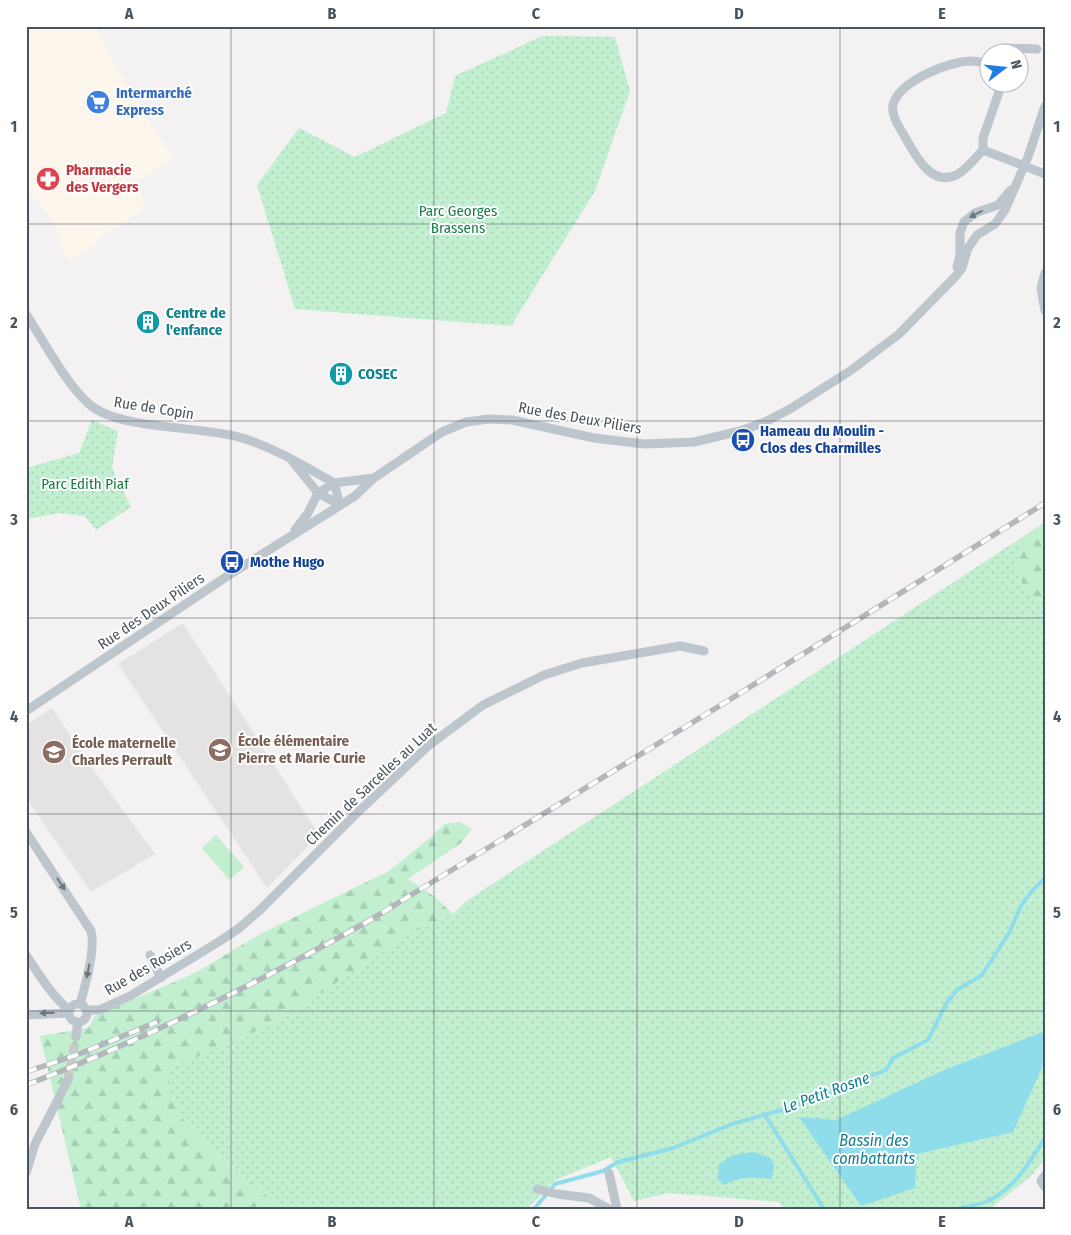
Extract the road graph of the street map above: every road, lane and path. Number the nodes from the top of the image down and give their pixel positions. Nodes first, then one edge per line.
1 (1028, 49) edge
2 (1037, 49) dead end
3 (978, 62) edge
4 (998, 92) edge
5 (1045, 106) edge
6 (983, 150) junction
7 (1024, 165) junction
8 (1045, 174) edge
9 (1015, 187) junction
10 (1045, 273) edge
11 (955, 277) junction
12 (1045, 311) edge
13 (26, 314) edge
14 (291, 459) junction
15 (374, 478) junction
16 (334, 483) junction
17 (318, 493) junction
18 (340, 505) junction
19 (291, 535) junction
20 (704, 651) dead end
21 (26, 710) edge
22 (26, 832) edge
23 (220, 941) joint
24 (26, 955) edge
25 (150, 955) dead end
26 (162, 978) junction
27 (83, 1007) junction
28 (69, 1012) junction
29 (26, 1015) edge
30 (78, 1022) junction
31 (76, 1036) tunnel mouth
32 (68, 1080) tunnel mouth
33 (26, 1173) edge
34 (609, 1173) dead end
35 (537, 1188) dead end
36 (609, 1209) edge
37 (617, 1209) edge

1 - 2 street
3 - 6 street
4 - 6 street
5 - 7 street, Rue des Deux Piliers
6 - 7 street
7 - 8 street
7 - 9 street, Rue des Deux Piliers
9 - 11 street, Rue des Deux Piliers
9 -> 11 street, Rue des Deux Piliers
10 - 12 street
11 - 15 street, Rue des Deux Piliers
13 - 14 street, Rue de Copin
14 - 16 street, Rue de Copin
14 - 17 street
15 - 16 street, Rue des Deux Piliers
15 - 18 street, Rue des Deux Piliers
16 - 17 street, Rue des Deux Piliers
16 - 18 street
17 - 18 street
17 - 19 street, Rue des Deux Piliers
18 - 19 street, Rue des Deux Piliers
19 - 21 street, Rue des Deux Piliers
20 - 23 street, Chemin de Sarcelles au Luat
22 -> 27 street
23 - 26 street, Rue des Rosiers
24 - 28 street
25 - 26 street
26 - 27 street, Rue des Rosiers
27 - 28 street
27 - 30 street
28 -> 29 street
28 - 30 street
30 - 31 street
32 - 33 street
34 - 37 street
35 - 36 street

